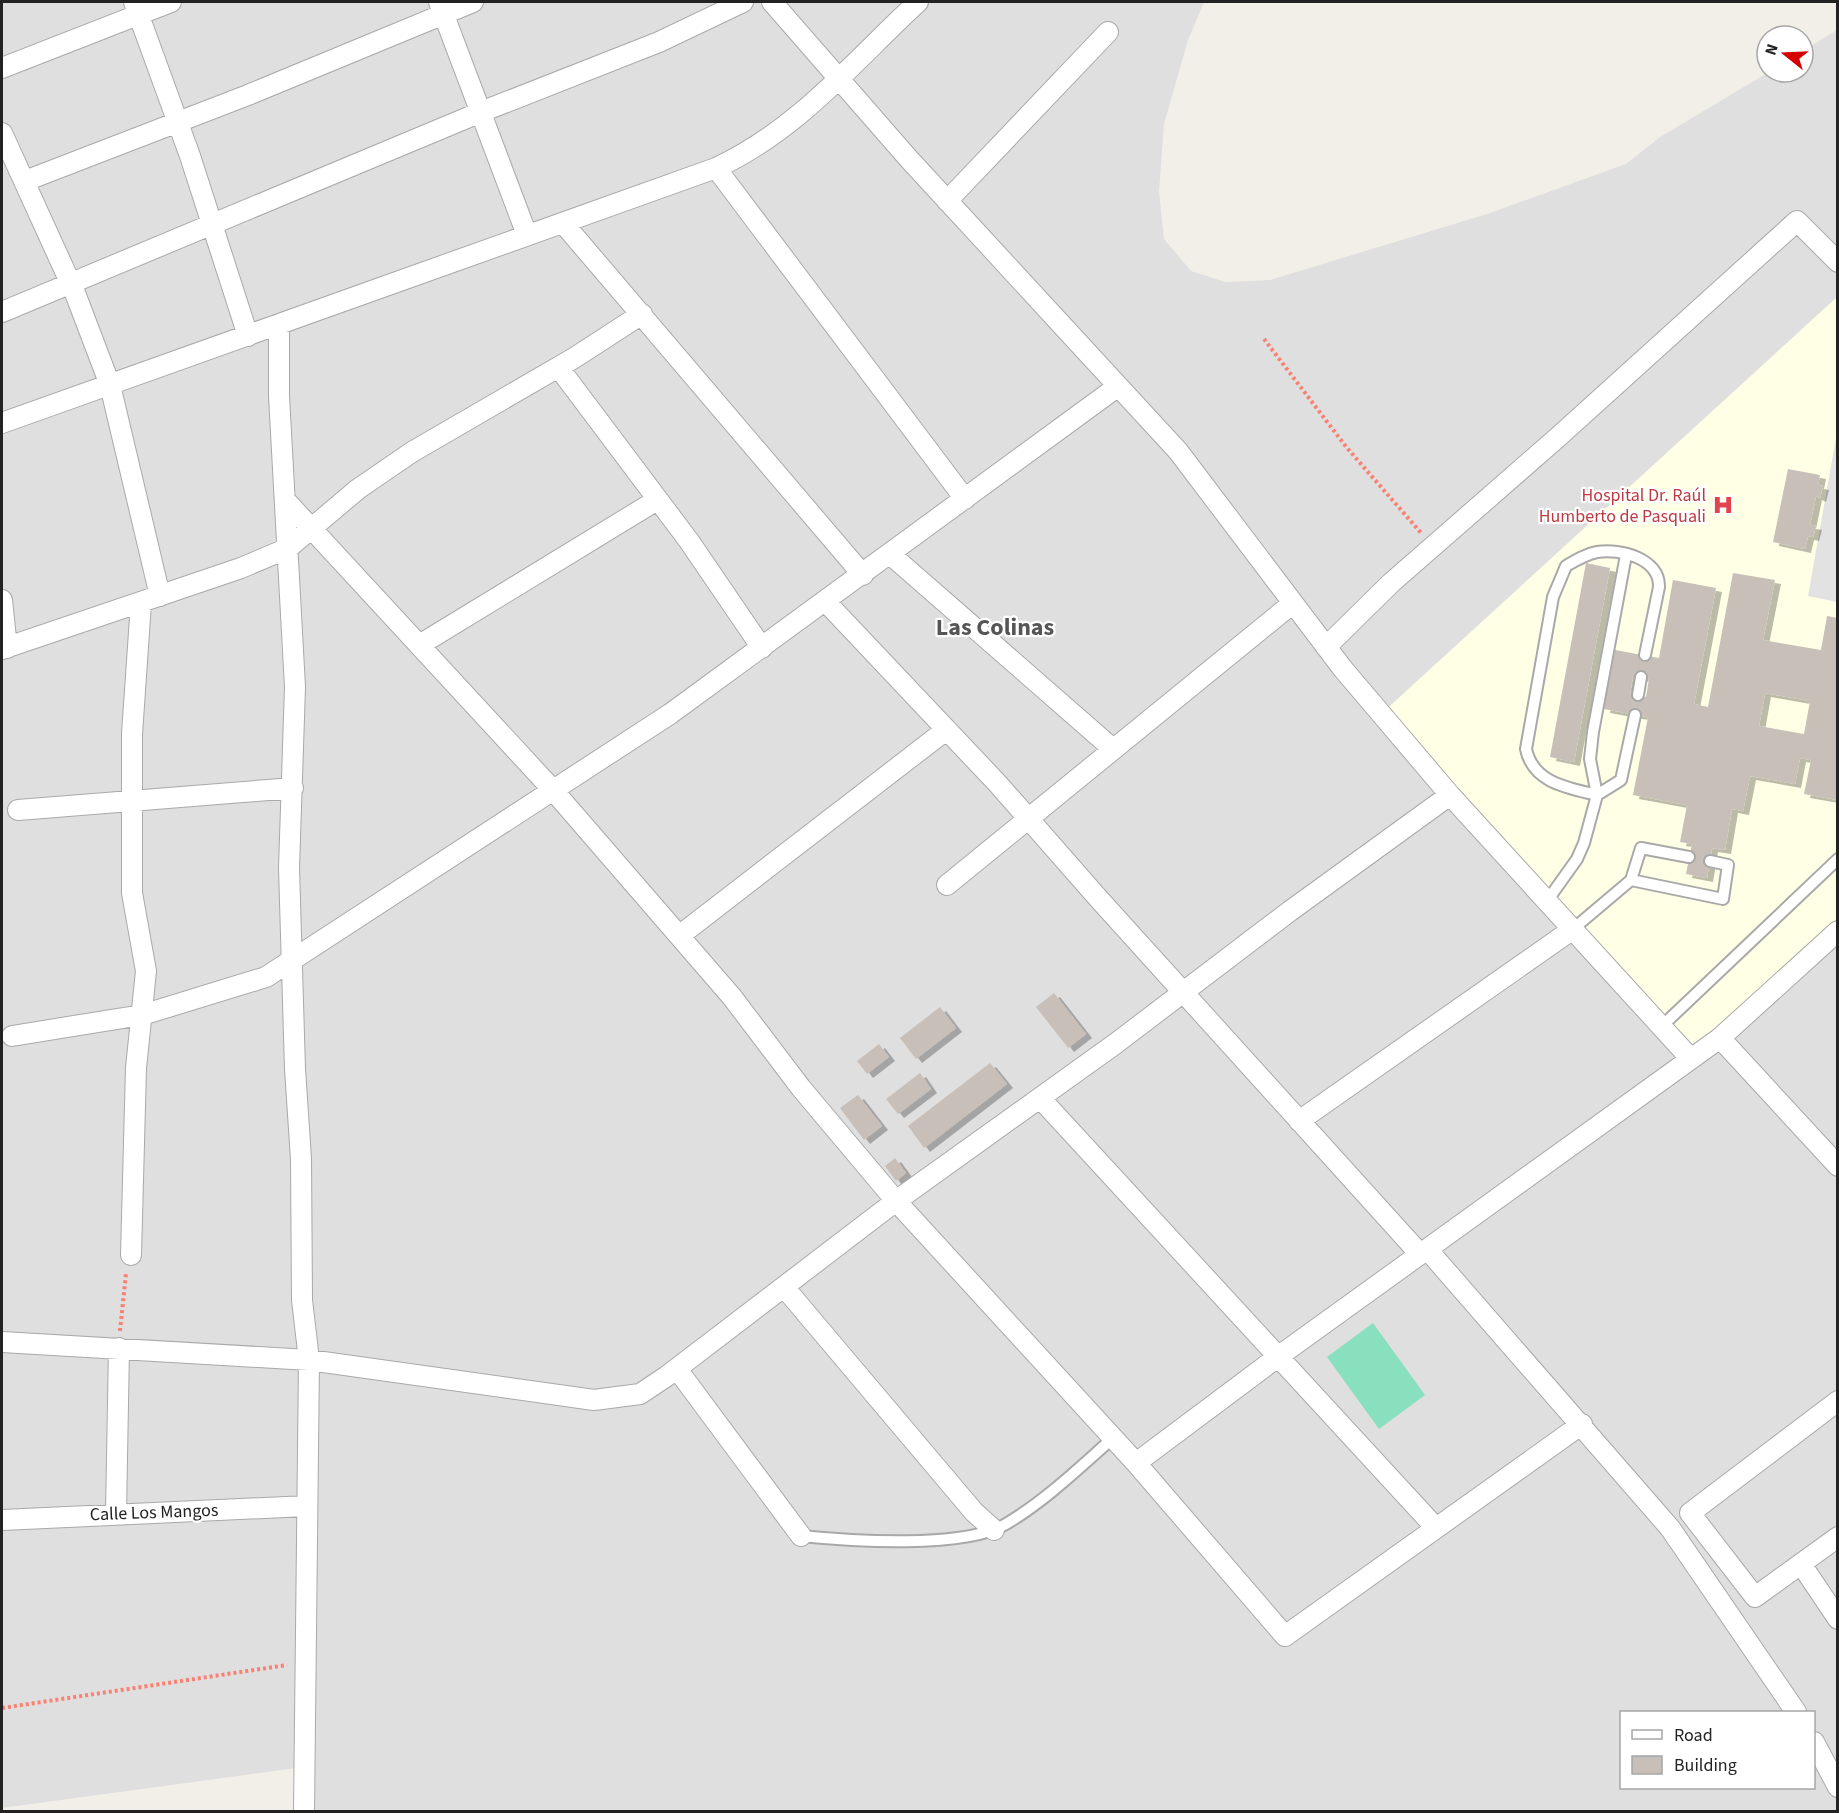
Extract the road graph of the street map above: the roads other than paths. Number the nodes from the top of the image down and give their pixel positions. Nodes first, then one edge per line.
1 (171, 2) edge
2 (473, 2) edge
3 (743, 2) edge
4 (772, 2) edge
5 (918, 2) edge
6 (136, 8) edge
7 (442, 8) edge
8 (1108, 32) dead end
9 (2, 68) edge
10 (840, 80) junction
11 (481, 112) junction
12 (177, 122) junction
13 (2, 133) edge
14 (716, 168) junction
15 (25, 182) junction
16 (947, 201) junction
17 (563, 223) junction
18 (213, 226) junction
19 (527, 235) junction
20 (1838, 262) edge
21 (72, 284) junction
22 (2, 312) edge
23 (642, 314) junction
24 (279, 324) junction
25 (248, 336) junction
26 (559, 368) junction
27 (110, 385) junction
28 (1117, 387) junction
29 (2, 423) edge
30 (657, 500) junction
31 (965, 500) junction
32 (286, 501) junction
33 (310, 527) junction
34 (288, 548) junction
35 (891, 555) junction
36 (1626, 555) junction
37 (863, 574) junction
38 (160, 596) junction
39 (2, 600) edge
40 (826, 602) junction
41 (141, 603) junction
42 (1293, 603) junction
43 (420, 644) junction
44 (1326, 647) junction
45 (762, 648) junction
46 (4, 649) edge
47 (1646, 655) dead end
48 (1641, 677) dead end
49 (1638, 695) dead end
50 (1635, 715) dead end
51 (946, 730) junction
52 (1113, 749) junction
53 (293, 788) junction
54 (552, 789) junction
55 (1450, 795) junction
56 (1597, 795) junction
57 (133, 801) junction
58 (18, 810) dead end
59 (1027, 818) junction
60 (1689, 857) dead end
61 (1838, 859) edge
62 (1710, 861) dead end
63 (1631, 880) junction
64 (947, 885) dead end
65 (1547, 901) junction
66 (1573, 929) junction
67 (1838, 931) edge
68 (679, 936) junction
69 (292, 961) junction
70 (1184, 992) junction
71 (142, 1016) junction
72 (1662, 1026) junction
73 (12, 1036) dead end
74 (1720, 1038) junction
75 (1691, 1059) junction
76 (1040, 1098) junction
77 (1299, 1121) junction
78 (1838, 1166) edge
79 (896, 1201) junction
80 (1423, 1252) junction
81 (131, 1255) road end
82 (784, 1287) junction
83 (2, 1342) edge
84 (119, 1348) junction
85 (1279, 1356) junction
86 (309, 1360) junction
87 (677, 1369) junction
88 (1838, 1401) edge
89 (1582, 1425) junction
90 (1113, 1438) junction
91 (1136, 1463) junction
92 (307, 1506) junction
93 (116, 1513) junction
94 (2, 1520) edge
95 (1436, 1528) junction
96 (994, 1530) junction
97 (801, 1536) joint
98 (1838, 1537) edge
99 (1801, 1563) junction
100 (1838, 1619) edge
101 (1795, 1711) edge
102 (1815, 1744) edge
103 (1838, 1787) edge
104 (304, 1812) edge

1 - 6 street
2 - 7 street
3 - 11 street
4 - 10 street
5 - 10 street
6 - 9 street
6 - 12 street
7 - 11 street
7 - 12 street
8 - 16 street
10 - 14 street
10 - 16 street
11 - 18 street
11 - 19 street
12 - 15 street
12 - 18 street
13 - 15 street
14 - 17 street
14 - 31 street
15 - 21 street
16 - 28 street
17 - 19 street
17 - 23 street
18 - 21 street
18 - 25 street
19 - 24 street
20 - 44 street
21 - 22 street
21 - 27 street
23 - 26 street
23 - 37 street
24 - 25 street
24 - 32 street
25 - 27 street
26 - 30 street
26 - 33 street
27 - 29 street
27 - 38 street
28 - 31 street
28 - 42 street
30 - 43 street
30 - 45 street
31 - 35 street
32 - 33 street
32 - 34 street
33 - 34 street
33 - 43 street
34 - 38 street
34 - 53 street
35 - 37 street
35 - 52 street
36 - 47 lane
36 - 56 lane
36 - 56 lane
37 - 40 street
38 - 41 street
39 - 46 street
40 - 45 street
40 - 51 street
41 - 46 street
41 - 57 street
42 - 44 street
42 - 52 street
43 - 54 street
44 - 55 street
45 - 54 street
48 - 49 lane
50 - 56 lane
51 - 59 street
51 - 68 street
52 - 59 street
53 - 57 street
53 - 69 street
54 - 68 street
54 - 69 street
55 - 65 street
55 - 70 street
56 - 65 lane
57 - 58 street
57 - 71 street
59 - 64 street
59 - 70 street
60 - 63 lane
61 - 72 lane
62 - 63 lane
63 - 66 lane
65 - 66 street
66 - 72 street
66 - 77 street
67 - 74 street
68 - 79 street
69 - 71 street
69 - 86 street
70 - 76 street
70 - 77 street
71 - 73 street
71 - 81 street
72 - 75 street
74 - 75 street
74 - 78 street
75 - 80 street
76 - 79 street
76 - 85 street
77 - 80 street
79 - 82 street
79 - 90 street
80 - 85 street
80 - 89 street
82 - 87 street
82 - 96 street
83 - 84 street
84 - 86 street
84 - 93 street
85 - 91 street
85 - 95 street
86 - 87 street
86 - 92 street
87 - 97 street
88 - 99 street
89 - 95 street
89 - 101 street
90 - 91 street
90 - 96 lane
91 - 95 street
92 - 93 street, Calle Los Mangos
92 - 104 street
93 - 94 street, Calle Los Mangos
96 - 97 lane
98 - 99 street
99 - 100 street
102 - 103 street

